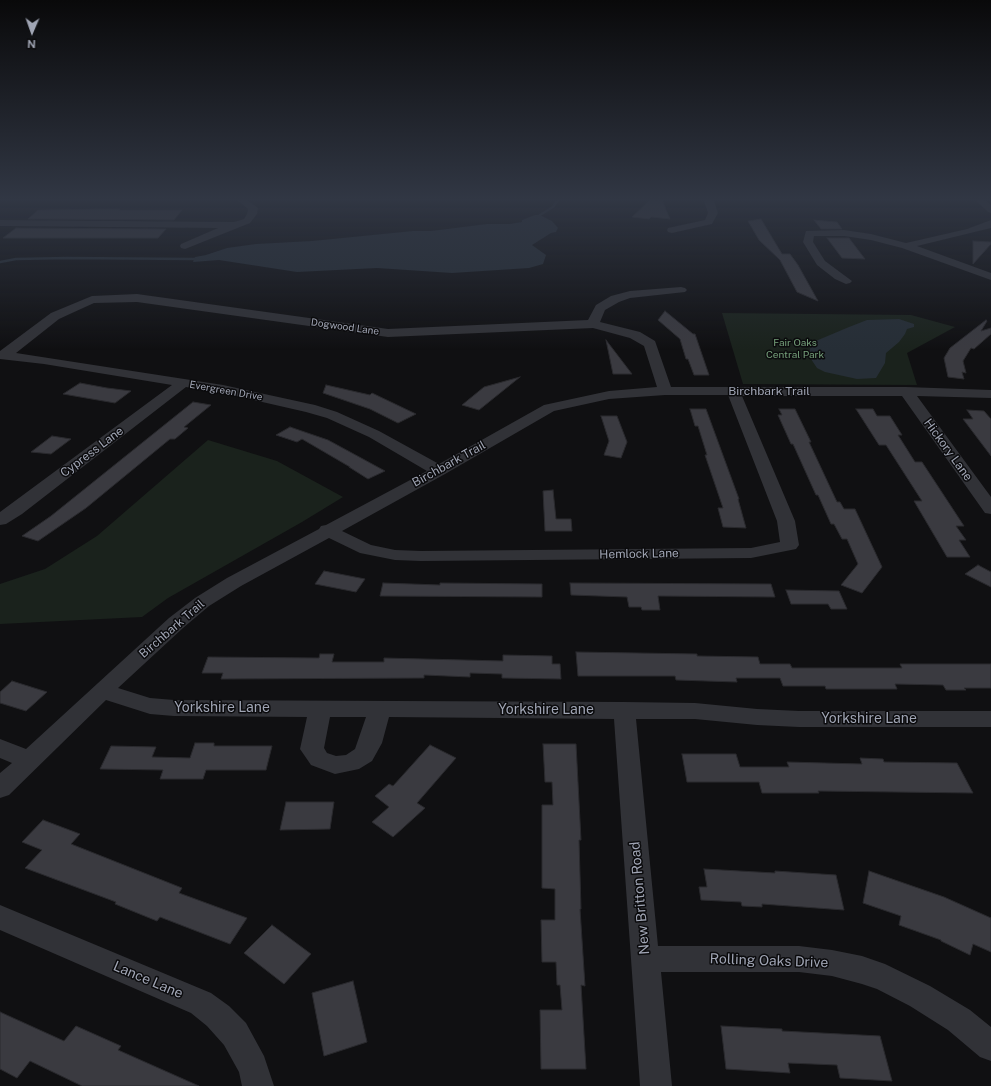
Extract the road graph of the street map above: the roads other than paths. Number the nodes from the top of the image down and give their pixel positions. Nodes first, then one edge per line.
1 (812, 249) edge
2 (913, 249) edge
3 (991, 277) edge
4 (846, 281) dead end
5 (682, 290) dead end
6 (593, 324) junction
7 (3, 355) edge
8 (183, 383) junction
9 (665, 391) junction
10 (733, 391) junction
11 (906, 392) junction
12 (991, 394) edge
13 (439, 471) junction
14 (991, 509) edge
15 (0, 520) edge
16 (327, 530) junction
17 (102, 691) junction
18 (320, 709) junction
19 (380, 709) junction
20 (624, 710) junction
21 (991, 720) edge
22 (0, 748) edge
23 (29, 760) junction
24 (0, 788) edge
25 (0, 918) edge
26 (646, 959) junction
27 (991, 1046) edge
28 (258, 1086) edge
29 (656, 1086) edge

1 - 4 street
2 - 3 street
5 - 6 street
6 - 7 street, Dogwood Lane
6 - 9 street, Dogwood Lane
7 - 8 street, Evergreen Drive
8 - 13 street, Evergreen Drive
8 - 15 street, Cypress Lane
9 - 10 street, Birchbark Trail
9 - 13 street, Birchbark Trail
10 - 11 street, Birchbark Trail
10 - 16 street, Hemlock Lane
11 - 12 street, Birchbark Trail
11 - 14 street, Hickory Lane
13 - 16 street, Birchbark Trail
16 - 17 street, Birchbark Trail
17 - 18 street, Yorkshire Lane
17 - 23 street, Birchbark Trail
18 - 19 street, Yorkshire Lane
18 - 19 street
19 - 20 street, Yorkshire Lane
20 - 21 street, Yorkshire Lane
20 - 26 street, New Britton Road
22 - 23 street
23 - 24 street, Birchbark Trail
25 - 28 street, Lance Lane
26 - 27 street, Rolling Oaks Drive
26 - 29 street, New Britton Road

